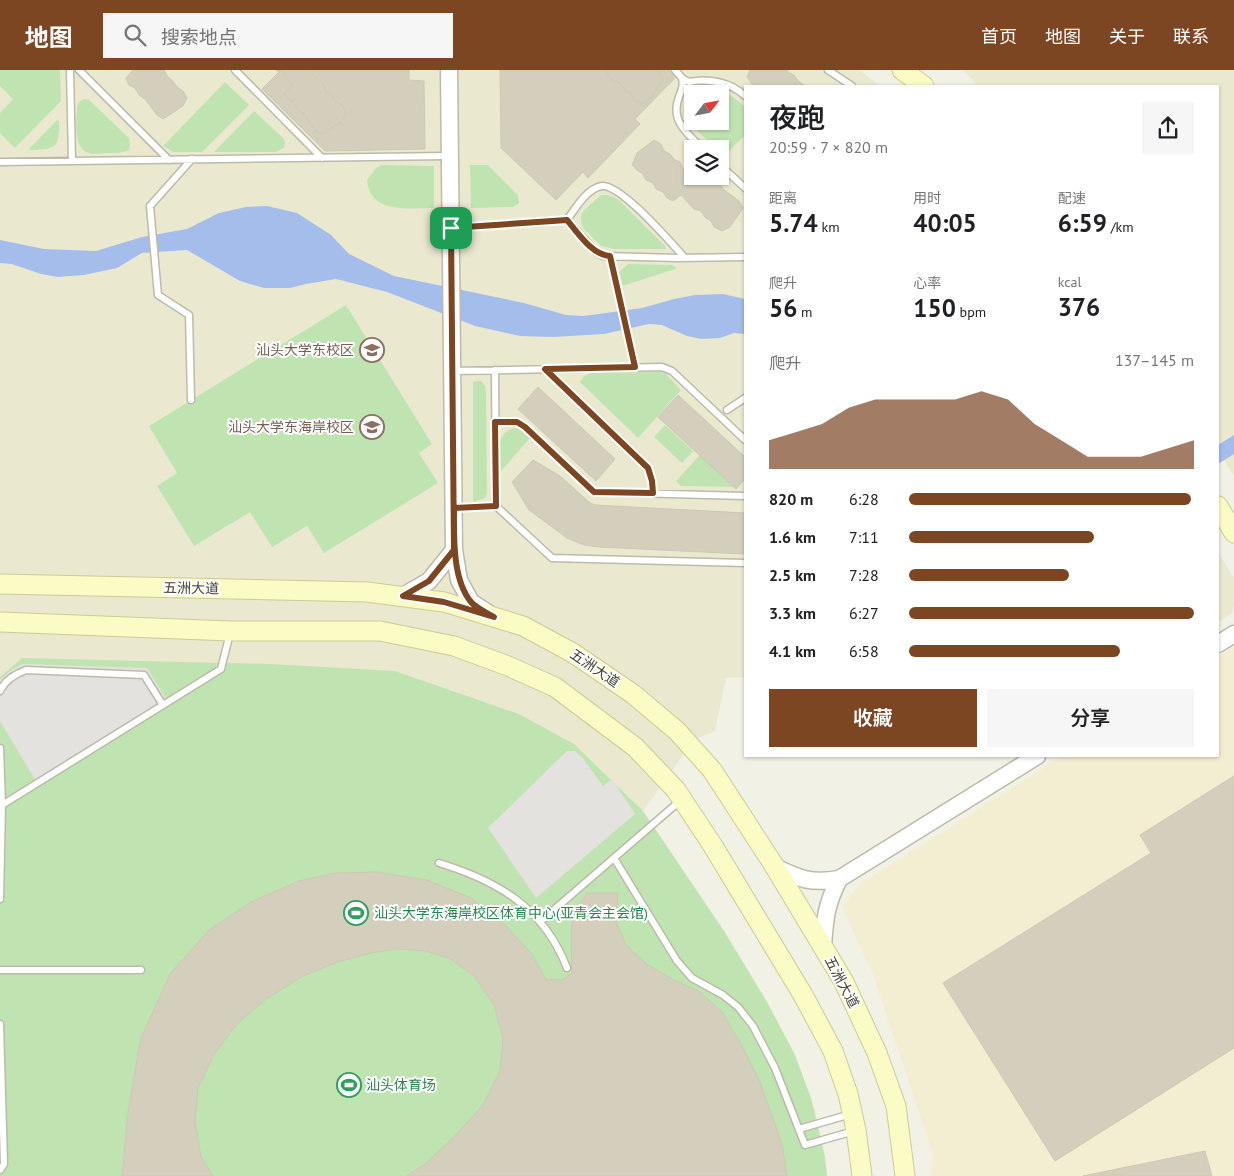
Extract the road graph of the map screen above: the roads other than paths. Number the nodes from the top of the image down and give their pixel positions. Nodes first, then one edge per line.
1 (70, 70) edge
2 (78, 70) edge
3 (235, 70) edge
4 (449, 70) edge
5 (675, 70) edge
6 (828, 70) edge
7 (902, 70) edge
8 (682, 78) junction
9 (850, 85) edge
10 (923, 85) edge
11 (744, 95) edge
12 (694, 140) edge
13 (450, 156) junction
14 (322, 158) junction
15 (192, 159) junction
16 (169, 160) junction
17 (72, 161) junction
18 (0, 162) edge
19 (729, 173) edge
20 (744, 187) edge
21 (567, 220) junction
22 (451, 228) junction
23 (610, 256) junction
24 (742, 257) edge
25 (685, 258) junction
26 (635, 367) junction
27 (545, 369) junction
28 (495, 370) junction
29 (452, 371) junction
30 (744, 399) edge
31 (190, 400) dead end
32 (727, 410) dead end
33 (495, 422) junction
34 (744, 439) edge
35 (653, 493) junction
36 (744, 496) edge
37 (496, 506) junction
38 (454, 508) junction
39 (1219, 508) edge
40 (1234, 533) edge
41 (454, 550) junction
42 (744, 563) edge
43 (0, 584) edge
44 (403, 596) junction
45 (494, 617) junction
46 (0, 622) edge
47 (230, 632) junction
48 (1234, 634) edge
49 (1219, 643) edge
50 (0, 692) edge
51 (163, 705) junction
52 (0, 748) edge
53 (1035, 757) edge
54 (682, 799) junction
55 (2, 805) junction
56 (614, 858) junction
57 (439, 863) dead end
58 (776, 868) junction
59 (839, 879) junction
60 (0, 899) edge
61 (540, 921) junction
62 (823, 946) junction
63 (567, 968) dead end
64 (0, 970) edge
65 (141, 970) dead end
66 (0, 1024) edge
67 (854, 1122) junction
68 (799, 1129) junction
69 (0, 1170) edge
70 (862, 1176) edge
71 (905, 1176) edge

1 - 17 lane
2 - 16 lane
3 - 14 lane
4 - 13 street
5 - 8 lane
6 - 9 lane
7 - 10 main road
8 - 11 lane
8 - 12 lane
13 - 14 lane
13 - 22 street
14 - 15 lane
15 - 16 lane
15 - 31 lane
16 - 17 lane
17 - 18 lane
19 - 20 lane
21 - 22 lane
21 - 23 lane
21 - 25 lane
22 - 29 street
23 - 25 lane
23 - 26 lane
24 - 25 lane
26 - 27 lane
26 - 34 lane
27 - 28 lane
27 - 35 lane
28 - 29 lane
28 - 33 lane
29 - 38 street
30 - 32 lane
33 - 35 lane
33 - 37 lane
35 - 36 lane
37 - 38 lane
37 - 42 lane
38 - 41 street
39 - 40 main road
41 - 44 street
41 - 45 street
43 - 44 main road, 五洲大道
44 - 45 main road, 五洲大道
45 - 58 main road, 五洲大道
46 - 47 main road
47 - 51 lane
47 - 54 main road
48 - 49 street
50 - 51 lane
51 - 55 lane
52 - 55 lane
53 - 59 street
54 - 56 lane
54 - 67 main road
55 - 60 lane
56 - 61 lane
56 - 68 lane
57 - 61 lane
58 - 59 street
58 - 62 main road, 五洲大道
59 - 62 street
61 - 63 lane
62 - 71 main road, 五洲大道
64 - 65 lane
66 - 69 lane
67 - 68 lane
67 - 68 lane
67 - 70 main road

